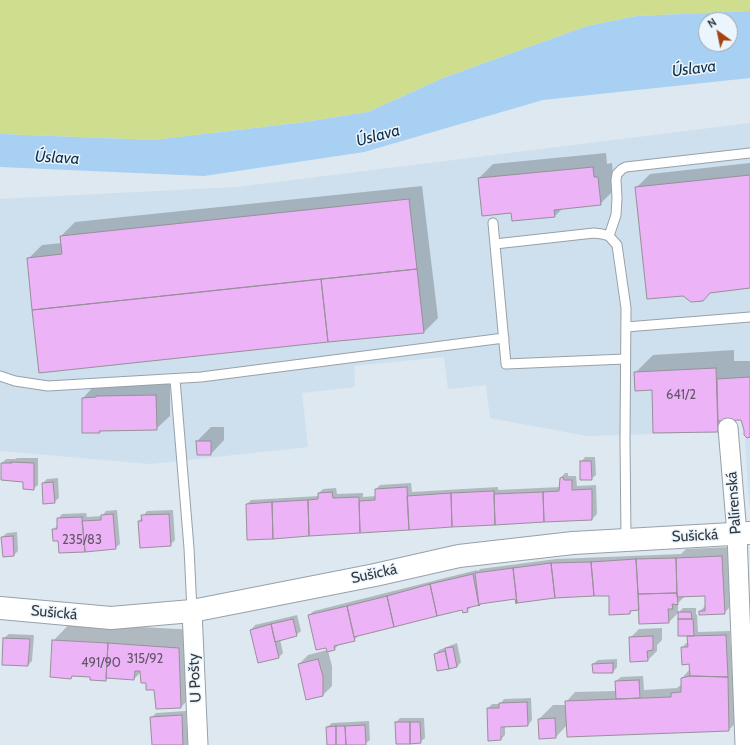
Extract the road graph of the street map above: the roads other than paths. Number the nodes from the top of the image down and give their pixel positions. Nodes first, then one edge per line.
1 (750, 152) edge
2 (493, 223) dead end
3 (609, 236) junction
4 (495, 244) junction
5 (750, 317) edge
6 (626, 327) junction
7 (504, 338) junction
8 (626, 359) junction
9 (0, 376) edge
10 (175, 379) junction
11 (728, 428) dead end
12 (744, 534) edge
13 (626, 539) junction
14 (0, 608) edge
15 (192, 610) junction
16 (198, 745) edge
17 (745, 745) edge

1 - 3 lane
2 - 4 lane
3 - 4 lane
3 - 6 lane
4 - 7 lane
5 - 6 lane
6 - 8 lane
7 - 8 lane
7 - 10 lane
8 - 13 lane
9 - 10 lane
10 - 15 lane
11 - 12 street, Palírenská
12 - 13 street, Sušická
12 - 17 street, Palírenská
13 - 15 street, Sušická
14 - 15 street, Sušická
15 - 16 street, U Pošty

